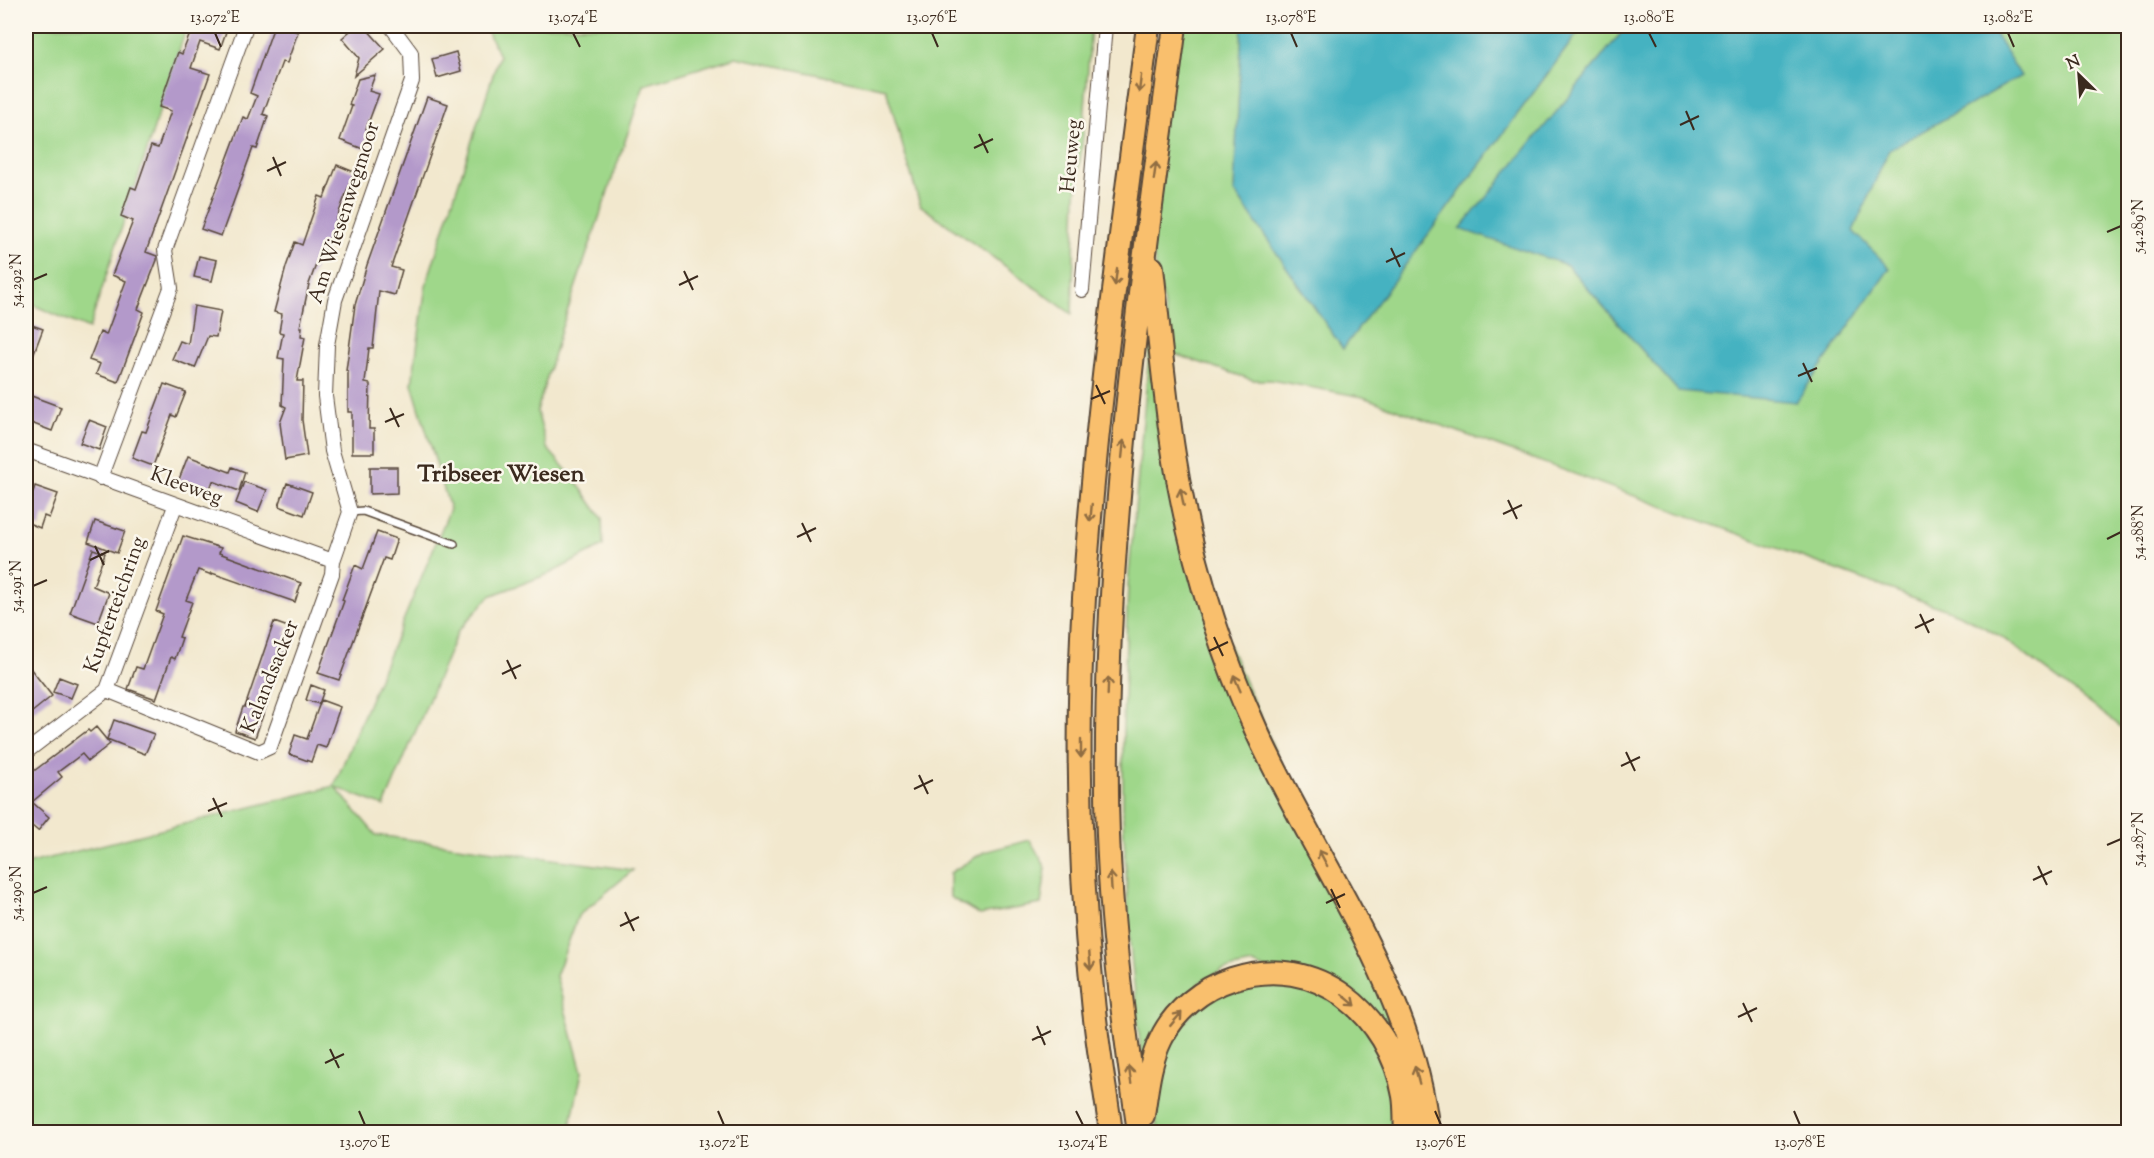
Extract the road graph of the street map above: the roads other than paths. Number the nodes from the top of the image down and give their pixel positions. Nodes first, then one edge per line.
1 (246, 26) edge
2 (391, 26) edge
3 (1105, 26) edge
4 (1148, 26) edge
5 (1174, 26) edge
6 (1148, 229) junction
7 (1082, 290) dead end
8 (26, 450) edge
9 (100, 478) junction
10 (175, 506) junction
11 (350, 512) junction
12 (454, 544) dead end
13 (333, 561) junction
14 (107, 690) junction
15 (26, 752) edge
16 (1101, 1059) junction
17 (1097, 1132) edge
18 (1111, 1132) edge
19 (1140, 1132) edge
20 (1406, 1132) edge
21 (1428, 1132) edge

1 - 9 street
2 - 11 street, Am Wiesenwegmoor
3 - 7 street, Heuweg
4 -> 16 highway
6 -> 5 highway
19 -> 6 highway
21 -> 6 highway
8 - 9 street, Kleeweg
9 - 10 street, Kleeweg
10 - 13 street, Kleeweg
10 - 14 street, Kupferteichring
11 - 12 lane
11 - 13 street
13 - 14 street, Kalandsacker
14 - 15 street, Kupferteichring
16 - 17 highway
16 - 18 highway
19 -> 20 highway

